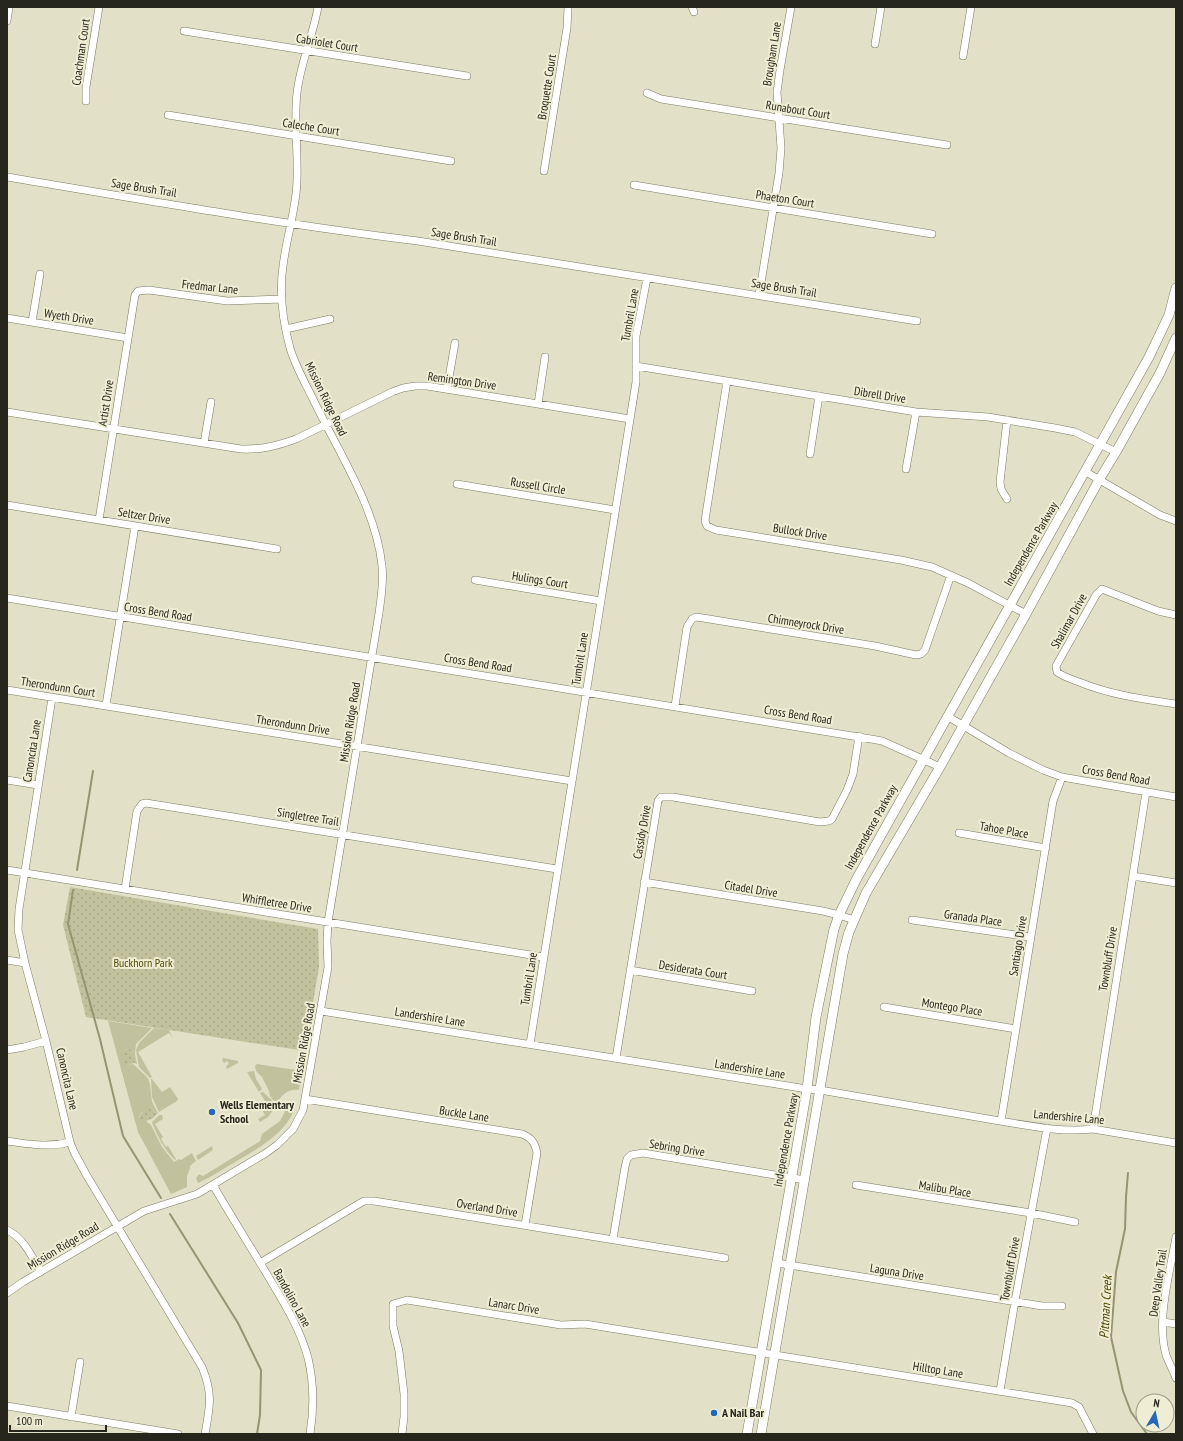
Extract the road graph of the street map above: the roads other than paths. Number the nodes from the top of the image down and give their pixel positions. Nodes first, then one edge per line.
1 (9, 7) edge
2 (99, 7) edge
3 (318, 7) edge
4 (568, 7) edge
5 (791, 7) edge
6 (881, 7) edge
7 (971, 7) edge
8 (7, 21) edge
9 (184, 31) dead end
10 (875, 44) dead end
11 (307, 50) junction
12 (963, 56) dead end
13 (467, 76) dead end
14 (647, 93) dead end
15 (86, 101) dead end
16 (168, 115) dead end
17 (778, 118) junction
18 (296, 136) junction
19 (947, 145) dead end
20 (451, 161) dead end
21 (544, 171) dead end
22 (7, 177) edge
23 (634, 185) dead end
24 (774, 208) junction
25 (290, 224) junction
26 (932, 234) dead end
27 (40, 274) dead end
28 (647, 278) junction
29 (1176, 288) edge
30 (138, 291) joint
31 (759, 295) junction
32 (282, 299) junction
33 (7, 318) edge
34 (330, 319) dead end
35 (917, 321) dead end
36 (32, 322) junction
37 (286, 329) junction
38 (1160, 336) junction
39 (128, 338) junction
40 (1176, 339) edge
41 (455, 343) dead end
42 (546, 357) dead end
43 (636, 366) junction
44 (727, 381) junction
45 (447, 389) junction
46 (819, 396) junction
47 (211, 402) dead end
48 (538, 404) junction
49 (7, 412) edge
50 (916, 412) junction
51 (630, 419) junction
52 (1007, 420) junction
53 (325, 424) junction
54 (113, 429) junction
55 (204, 443) junction
56 (1101, 444) junction
57 (1116, 452) junction
58 (810, 454) dead end
59 (906, 469) dead end
60 (1086, 472) junction
61 (1099, 480) junction
62 (457, 484) dead end
63 (1007, 499) dead end
64 (7, 505) edge
65 (615, 510) junction
66 (99, 520) junction
67 (1176, 522) edge
68 (135, 526) junction
69 (278, 549) dead end
70 (951, 574) junction
71 (475, 580) dead end
72 (7, 598) edge
73 (601, 601) junction
74 (1010, 605) junction
75 (1026, 614) junction
76 (1176, 615) edge
77 (120, 617) junction
78 (372, 657) junction
79 (7, 690) edge
80 (586, 692) junction
81 (52, 698) junction
82 (1176, 704) edge
83 (106, 705) junction
84 (675, 706) junction
85 (947, 716) junction
86 (963, 725) junction
87 (859, 736) junction
88 (357, 746) junction
89 (923, 759) junction
90 (940, 767) junction
91 (1062, 777) junction
92 (7, 780) edge
93 (572, 781) junction
94 (38, 785) junction
95 (1146, 792) junction
96 (1176, 797) edge
97 (959, 833) dead end
98 (343, 834) junction
99 (1046, 848) junction
100 (557, 869) junction
101 (7, 870) edge
102 (24, 873) junction
103 (1133, 876) junction
104 (644, 882) junction
105 (1176, 883) edge
106 (125, 889) junction
107 (839, 915) junction
108 (854, 920) junction
109 (912, 920) dead end
110 (328, 922) junction
111 (1030, 937) junction
112 (543, 957) junction
113 (7, 960) edge
114 (25, 963) junction
115 (630, 970) junction
116 (752, 991) dead end
117 (884, 1007) dead end
118 (320, 1011) junction
119 (1016, 1029) junction
120 (46, 1040) junction
121 (530, 1044) junction
122 (7, 1050) edge
123 (616, 1058) junction
124 (807, 1089) junction
125 (820, 1090) junction
126 (305, 1099) junction
127 (1001, 1121) junction
128 (1047, 1128) junction
129 (1093, 1129) junction
130 (7, 1141) edge
131 (70, 1142) junction
132 (1176, 1143) edge
133 (792, 1178) junction
134 (805, 1180) junction
135 (213, 1185) junction
136 (856, 1185) dead end
137 (1031, 1213) junction
138 (1075, 1222) dead end
139 (525, 1225) junction
140 (118, 1226) junction
141 (7, 1230) edge
142 (1176, 1237) edge
143 (613, 1239) junction
144 (725, 1258) dead end
145 (260, 1263) junction
146 (777, 1263) junction
147 (790, 1266) junction
148 (41, 1272) junction
149 (7, 1293) edge
150 (1015, 1301) junction
151 (1062, 1306) dead end
152 (1163, 1322) junction
153 (1176, 1324) edge
154 (761, 1352) junction
155 (774, 1353) junction
156 (80, 1362) dead end
157 (1176, 1378) edge
158 (1000, 1391) junction
159 (7, 1406) edge
160 (72, 1417) junction
161 (178, 1434) edge
162 (206, 1434) edge
163 (310, 1434) edge
164 (402, 1434) edge
165 (747, 1434) edge
166 (761, 1434) edge
167 (1093, 1434) edge

1 - 8 street
2 - 15 street, Coachman Court
3 - 11 street, Mission Ridge Road
4 - 21 street, Broquette Court
5 - 17 street, Brougham Lane
6 - 10 street
7 - 12 street
9 - 11 street, Cabriolet Court
11 - 13 street, Cabriolet Court
11 - 18 street, Mission Ridge Road
14 - 17 street, Runabout Court
16 - 18 street, Caleche Court
17 - 19 street, Runabout Court
17 - 24 street, Brougham Lane
18 - 20 street, Caleche Court
18 - 25 street, Mission Ridge Road
22 - 25 street, Sage Brush Trail
23 - 24 street, Phaeton Court
24 - 26 street, Phaeton Court
24 - 31 street, Brougham Lane
25 - 28 street, Sage Brush Trail
25 - 32 street, Mission Ridge Road
27 - 36 street
28 - 31 street, Sage Brush Trail
28 - 43 street, Tumbril Lane
29 - 38 main road, Independence Parkway
30 - 32 street, Fredmar Lane
30 - 39 street, Artist Drive
31 - 35 street, Sage Brush Trail
32 - 37 street, Mission Ridge Road
33 - 36 street, Wyeth Drive
34 - 37 street
36 - 39 street, Wyeth Drive
37 - 53 street, Mission Ridge Road
38 - 40 main road
38 - 56 main road, Independence Parkway
39 - 54 street, Artist Drive
40 - 57 main road, Independence Parkway
41 - 45 street
42 - 48 street
43 - 44 street, Dibrell Drive
43 - 51 street, Tumbril Lane
44 - 46 street, Dibrell Drive
44 - 70 street, Bullock Drive
45 - 48 street, Remington Drive
45 - 53 street, Remington Drive
46 - 50 street, Dibrell Drive
46 - 58 street
47 - 55 street
48 - 51 street, Remington Drive
49 - 54 street, Remington Drive
50 - 52 street, Dibrell Drive
50 - 59 street
51 - 65 street, Tumbril Lane
52 - 56 street, Dibrell Drive
52 - 63 street
53 - 55 street, Remington Drive
53 - 78 street, Mission Ridge Road
54 - 55 street, Remington Drive
54 - 66 street, Artist Drive
56 - 57 street, Dibrell Drive
56 - 60 main road, Independence Parkway
57 - 61 main road, Independence Parkway
60 - 61 street
60 - 74 main road, Independence Parkway
61 - 67 street
61 - 75 main road, Independence Parkway
62 - 65 street, Russell Circle
64 - 66 street, Seltzer Drive
65 - 73 street, Tumbril Lane
66 - 68 street, Seltzer Drive
68 - 69 street, Seltzer Drive
68 - 77 street
70 - 74 street, Bullock Drive
70 - 84 street, Chimneyrock Drive
71 - 73 street, Hulings Court
72 - 77 street, Cross Bend Road
73 - 80 street, Tumbril Lane
74 - 75 street, Bullock Drive
74 - 85 main road, Independence Parkway
75 - 86 main road, Independence Parkway
76 - 82 street, Shalimar Drive
77 - 78 street, Cross Bend Road
77 - 83 street
78 - 80 street, Cross Bend Road
78 - 88 street, Mission Ridge Road
79 - 81 street, Therondunn Court
80 - 84 street, Cross Bend Road
80 - 93 street, Tumbril Lane
81 - 83 street, Therondunn Court
81 - 94 street, Canoncita Lane
83 - 88 street, Therondunn Drive
84 - 87 street, Cross Bend Road
85 - 86 street, Cross Bend Road
85 - 89 main road, Independence Parkway
86 - 90 main road, Independence Parkway
86 - 91 street, Cross Bend Road
87 - 89 street, Cross Bend Road
87 - 104 street, Cassidy Drive
88 - 93 street, Therondunn Drive
88 - 98 street, Mission Ridge Road
89 - 90 street, Cross Bend Road
89 - 107 main road, Independence Parkway
90 - 108 main road, Independence Parkway
91 - 95 street, Cross Bend Road
91 - 99 street, Santiago Drive
92 - 94 street
93 - 100 street, Tumbril Lane
94 - 102 street, Canoncita Lane
95 - 96 street, Cross Bend Road
95 - 103 street, Townbluff Drive
97 - 99 street, Tahoe Place
98 - 100 street, Singletree Trail
98 - 106 street, Singletree Trail
98 - 110 street, Mission Ridge Road
99 - 111 street, Santiago Drive
100 - 112 street, Tumbril Lane
101 - 102 street, Whiffletree Drive
102 - 106 street, Whiffletree Drive
102 - 114 street, Canoncita Lane
103 - 105 street
103 - 129 street, Townbluff Drive
104 - 107 street, Citadel Drive
104 - 115 street, Cassidy Drive
106 - 110 street, Whiffletree Drive
107 - 108 street, Citadel Drive
107 - 124 main road, Independence Parkway
108 - 125 main road, Independence Parkway
109 - 111 street, Granada Place
110 - 112 street, Whiffletree Drive
110 - 118 street, Mission Ridge Road
111 - 119 street, Santiago Drive
112 - 121 street, Tumbril Lane
113 - 114 street
114 - 120 street, Canoncita Lane
115 - 116 street, Desiderata Court
115 - 123 street, Cassidy Drive
117 - 119 street, Montego Place
118 - 121 street, Landershire Lane
118 - 126 street, Mission Ridge Road
119 - 127 street, Santiago Drive
120 - 122 street
120 - 131 street, Canoncita Lane
121 - 123 street, Landershire Lane
123 - 124 street, Landershire Lane
124 - 125 street, Landershire Lane
124 - 133 main road, Independence Parkway
125 - 127 street, Landershire Lane
125 - 134 main road, Independence Parkway
126 - 135 street, Mission Ridge Road
126 - 139 street, Buckle Lane
127 - 128 street, Landershire Lane
128 - 129 street, Landershire Lane
128 - 137 street, Townbluff Drive
129 - 132 street, Landershire Lane
130 - 131 street
131 - 140 street, Canoncita Lane
133 - 134 street, Sebring Drive
133 - 143 street, Sebring Drive
133 - 146 main road, Independence Parkway
134 - 147 main road, Independence Parkway
135 - 140 street, Mission Ridge Road
135 - 145 street, Bandolino Lane
136 - 137 street, Malibu Place
137 - 138 street, Malibu Place
137 - 150 street, Townbluff Drive
139 - 143 street, Overland Drive
139 - 145 street, Overland Drive
140 - 148 street, Mission Ridge Road
140 - 162 street, Canoncita Lane
141 - 148 street
142 - 152 street, Deep Valley Trail
143 - 144 street, Overland Drive
145 - 163 street, Bandolino Lane
146 - 147 street, Laguna Drive
146 - 154 main road, Independence Parkway
147 - 150 street, Laguna Drive
147 - 155 main road, Independence Parkway
148 - 149 street, Mission Ridge Road
150 - 151 street, Laguna Drive
150 - 158 street, Townbluff Drive
152 - 153 street
152 - 157 street, Deep Valley Trail
154 - 155 street, Hilltop Lane
154 - 164 street, Lanarc Drive
154 - 165 main road, Independence Parkway
155 - 158 street, Hilltop Lane
155 - 166 main road, Independence Parkway
156 - 160 street
158 - 167 street, Hilltop Lane
159 - 160 street
160 - 161 street

